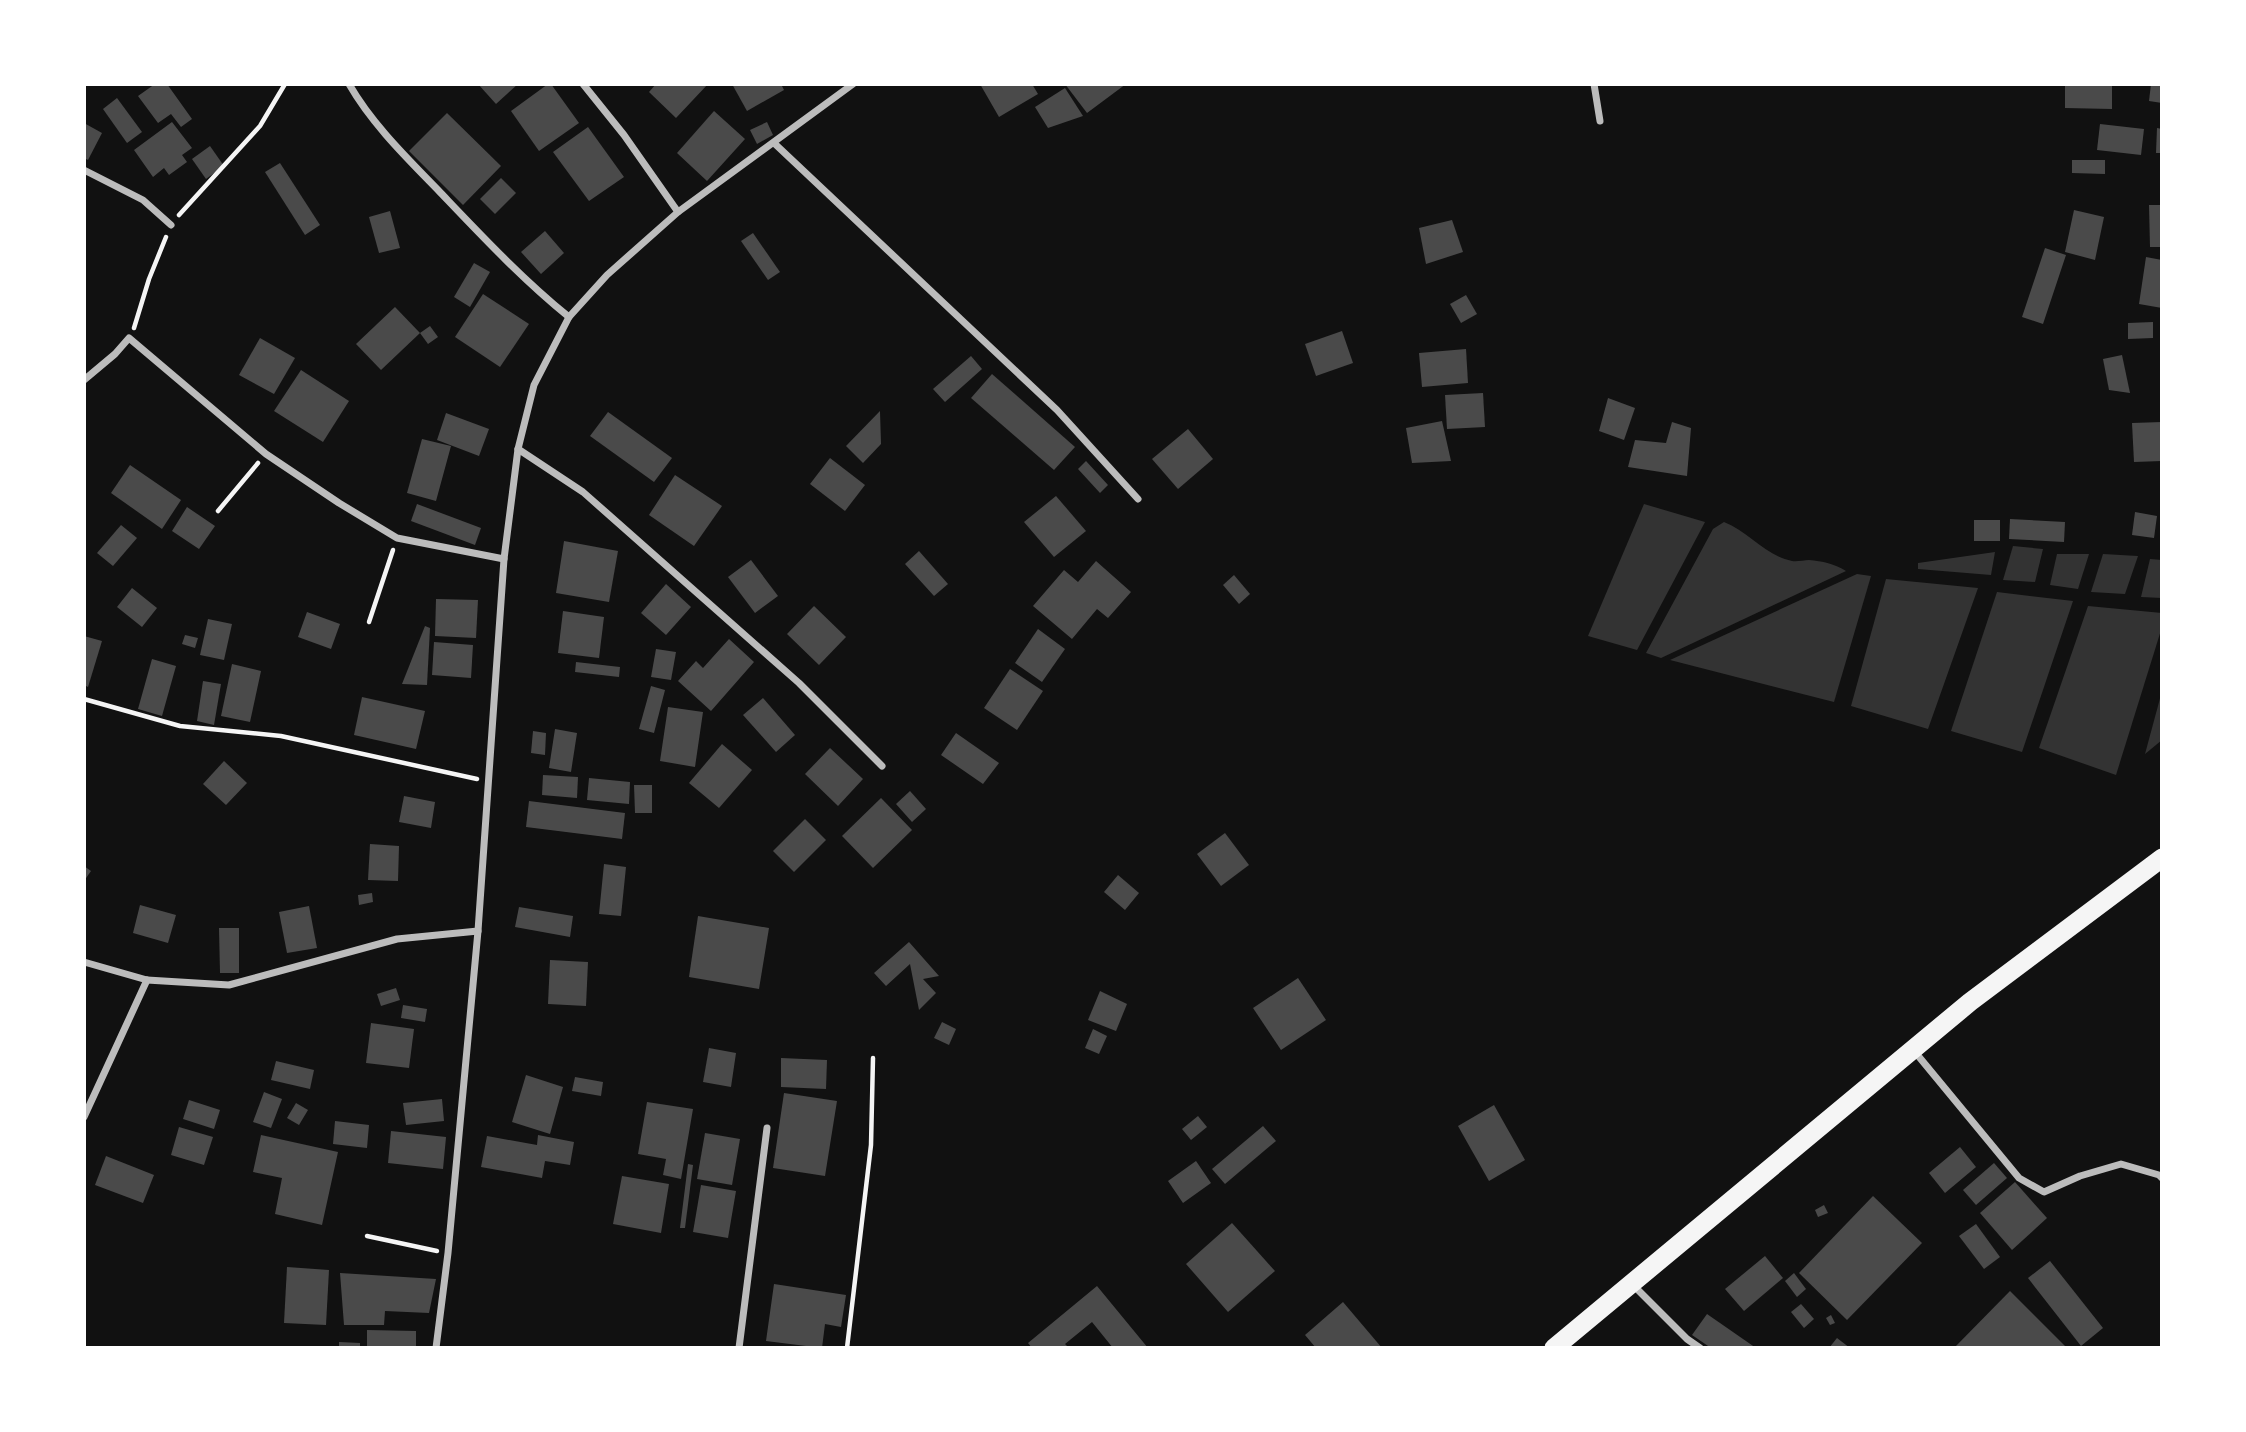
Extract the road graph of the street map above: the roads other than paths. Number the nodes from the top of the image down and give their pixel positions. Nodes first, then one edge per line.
1 (349, 84) edge
2 (583, 84) edge
3 (853, 84) edge
4 (1594, 84) edge
5 (1600, 121) dead end
6 (774, 143) junction
7 (84, 170) edge
8 (678, 212) junction
9 (171, 225) road end
10 (569, 317) junction
11 (84, 380) edge
12 (518, 449) junction
13 (1138, 499) dead end
14 (504, 559) junction
15 (882, 766) dead end
16 (2162, 858) edge
17 (478, 931) junction
18 (84, 962) edge
19 (147, 980) junction
20 (1913, 1049) junction
21 (84, 1116) edge
22 (767, 1128) dead end
23 (2162, 1178) edge
24 (1630, 1283) junction
25 (436, 1348) edge
26 (739, 1348) edge
27 (1554, 1348) edge
28 (1700, 1348) edge

1 - 10 street
2 - 8 street
3 - 6 street
4 - 5 street
6 - 8 street
6 - 13 street
7 - 9 street
8 - 10 street
10 - 12 street
11 - 14 street
12 - 14 street
12 - 15 street
14 - 17 street
16 - 20 highway
17 - 19 street
17 - 25 street
18 - 19 street
19 - 21 street
20 - 23 street
20 - 24 highway
22 - 26 street
24 - 27 highway
24 - 28 street

